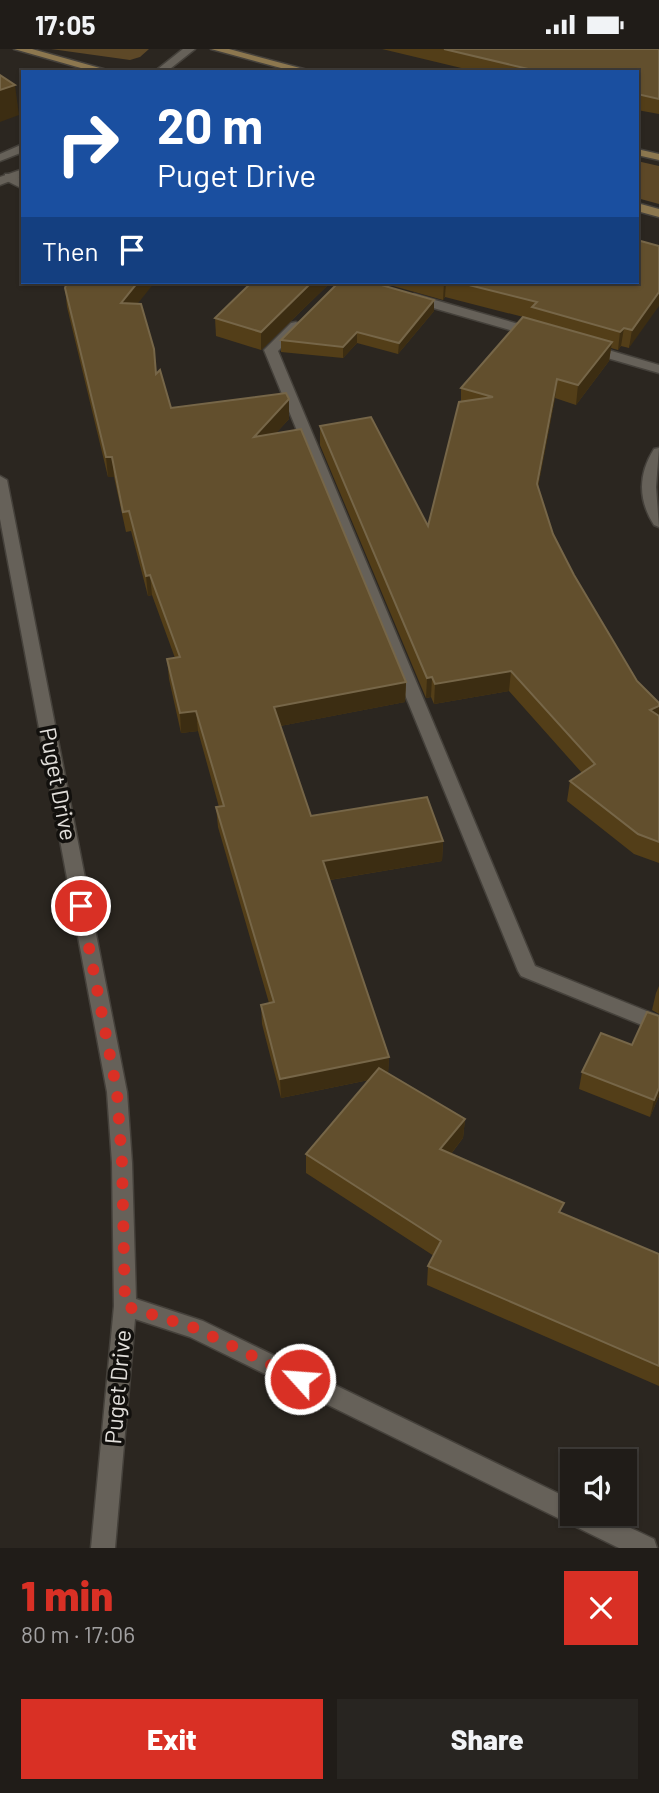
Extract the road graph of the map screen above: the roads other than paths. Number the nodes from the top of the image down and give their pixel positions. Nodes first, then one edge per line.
1 (19, 49) edge
2 (190, 49) edge
3 (216, 49) edge
4 (101, 70) edge
5 (162, 70) edge
6 (302, 70) edge
7 (21, 148) edge
8 (639, 152) edge
9 (659, 157) edge
10 (0, 158) edge
11 (639, 208) edge
12 (659, 213) edge
13 (397, 293) edge
14 (311, 311) edge
15 (659, 369) edge
16 (659, 452) edge
17 (0, 480) edge
18 (659, 522) edge
19 (659, 1024) edge
20 (125, 1306) junction
21 (560, 1506) edge
22 (600, 1526) edge
23 (103, 1548) edge
24 (645, 1548) edge

1 - 4 main road
2 - 5 street
3 - 6 main road
7 - 10 street
8 - 9 main road
11 - 12 main road
13 - 15 street
14 - 19 street
16 - 18 street
17 - 20 street, Puget Drive
20 - 21 street
20 - 23 street, Puget Drive
22 - 24 street

